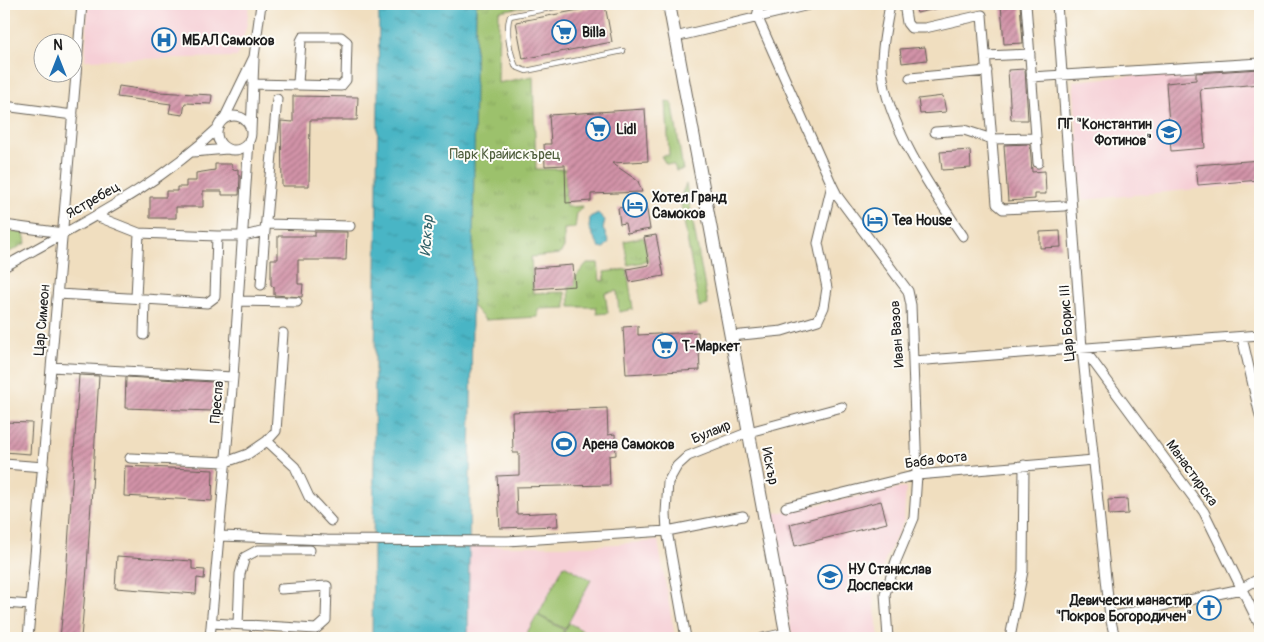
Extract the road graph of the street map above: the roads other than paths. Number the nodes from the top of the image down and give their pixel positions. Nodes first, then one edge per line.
1 (82, 4) edge
2 (261, 4) edge
3 (570, 4) edge
4 (669, 4) edge
5 (760, 4) edge
6 (813, 4) edge
7 (890, 4) edge
8 (904, 4) edge
9 (1026, 4) edge
10 (1057, 4) edge
11 (757, 16) junction
12 (675, 37) junction
13 (623, 51) dead end
14 (1030, 54) junction
15 (254, 56) junction
16 (986, 56) junction
17 (1260, 63) edge
18 (987, 71) junction
19 (1064, 74) junction
20 (1031, 77) junction
21 (910, 78) dead end
22 (298, 83) junction
23 (254, 84) junction
24 (277, 99) dead end
25 (4, 106) edge
26 (73, 115) junction
27 (224, 119) junction
28 (217, 129) junction
29 (935, 132) dead end
30 (250, 136) junction
31 (1036, 138) junction
32 (992, 139) junction
33 (227, 149) junction
34 (237, 150) junction
35 (193, 152) junction
36 (1038, 163) dead end
37 (246, 168) junction
38 (832, 184) junction
39 (1064, 206) dead end
40 (96, 216) junction
41 (4, 225) edge
42 (350, 226) dead end
43 (266, 227) junction
44 (63, 233) junction
45 (139, 233) junction
46 (217, 236) junction
47 (244, 236) junction
48 (963, 236) dead end
49 (4, 267) edge
50 (261, 285) dead end
51 (58, 294) junction
52 (140, 298) junction
53 (239, 301) junction
54 (297, 302) dead end
55 (283, 333) dead end
56 (144, 335) dead end
57 (1260, 335) edge
58 (731, 336) junction
59 (1242, 337) junction
60 (1082, 348) junction
61 (913, 361) junction
62 (51, 368) junction
63 (233, 378) junction
64 (842, 407) dead end
65 (1260, 416) edge
66 (749, 432) junction
67 (267, 441) junction
68 (130, 458) dead end
69 (1094, 460) junction
70 (226, 462) junction
71 (4, 464) edge
72 (1024, 465) junction
73 (44, 467) junction
74 (916, 475) junction
75 (786, 507) dead end
76 (743, 516) dead end
77 (331, 520) dead end
78 (667, 531) junction
79 (220, 536) junction
80 (310, 550) dead end
81 (1260, 578) edge
82 (280, 589) dead end
83 (1241, 589) junction
84 (4, 603) edge
85 (31, 605) junction
86 (1110, 617) junction
87 (212, 623) junction
88 (238, 624) junction
89 (1260, 626) edge
90 (315, 634) edge
91 (786, 636) edge
92 (28, 638) edge
93 (210, 638) edge
94 (686, 638) edge
95 (764, 638) edge
96 (888, 638) edge
97 (1010, 638) edge
98 (1115, 638) edge

1 - 26 street, Цар Симеон
2 - 15 street, Преспа
3 - 13 lane
4 - 12 main road, Искър
5 - 11 street
6 - 11 street
7 - 48 street
8 - 16 street
9 - 14 street
10 - 19 street, Цар Борис III
11 - 12 street
11 - 38 street, Иван Вазов
12 - 58 main road, Искър
14 - 16 street
14 - 20 street
15 - 23 street, Преспа
15 - 27 street, Преспа
16 - 18 street
17 - 19 street
18 - 21 street
18 - 32 street
19 - 20 street
19 - 60 street, Цар Борис III
20 - 31 street
22 - 22 street
22 - 23 street
23 - 30 street, Преспа
24 - 43 street
25 - 26 street
26 - 44 street, Цар Симеон
27 - 28 street
27 - 30 street
28 - 33 street
28 - 35 street, Ястребец
29 - 32 street
30 - 34 street
30 - 37 street, Преспа
31 - 32 street
31 - 36 street
32 - 39 street
33 - 34 street
33 - 35 street, Ястребец
34 - 37 street, Преспа
35 - 40 street, Ястребец
37 - 47 street, Преспа
38 - 58 street
38 - 61 street, Иван Вазов
40 - 44 street, Ястребец
40 - 45 street
41 - 44 street
42 - 43 street
43 - 47 street
43 - 50 street
44 - 49 street, Ястребец
44 - 51 street, Цар Симеон
45 - 46 street
45 - 52 street
46 - 47 street
46 - 52 street
47 - 53 street, Преспа
51 - 52 street
51 - 62 street, Цар Симеон
52 - 56 street
53 - 54 street
53 - 63 street, Преспа
55 - 67 street
57 - 59 street
58 - 66 main road, Искър
59 - 60 street
59 - 65 street
60 - 61 street
60 - 69 street, Цар Борис III
60 - 83 street, Манастирска
61 - 74 street, Иван Вазов
62 - 63 street
62 - 73 street, Цар Симеон
63 - 70 street, Преспа
64 - 66 street, Булаир
66 - 78 street, Булаир
66 - 91 main road, Искър
67 - 70 street
67 - 77 street
68 - 70 street
69 - 72 street, Баба Фота
69 - 86 street, Цар Борис III
70 - 79 street, Преспа
71 - 73 street
72 - 74 street, Баба Фота
72 - 97 street
73 - 85 street, Цар Симеон
74 - 75 street, Баба Фота
74 - 96 street, Иван Вазов
76 - 78 street
78 - 79 street
78 - 94 street, Булаир
79 - 87 street, Преспа
80 - 88 street
81 - 83 street
82 - 90 street
83 - 86 street
83 - 89 street, Манастирска
84 - 85 street
85 - 92 street, Цар Симеон
86 - 98 street, Цар Борис III
87 - 88 street
87 - 93 street, Преспа
88 - 90 street
91 - 95 street

